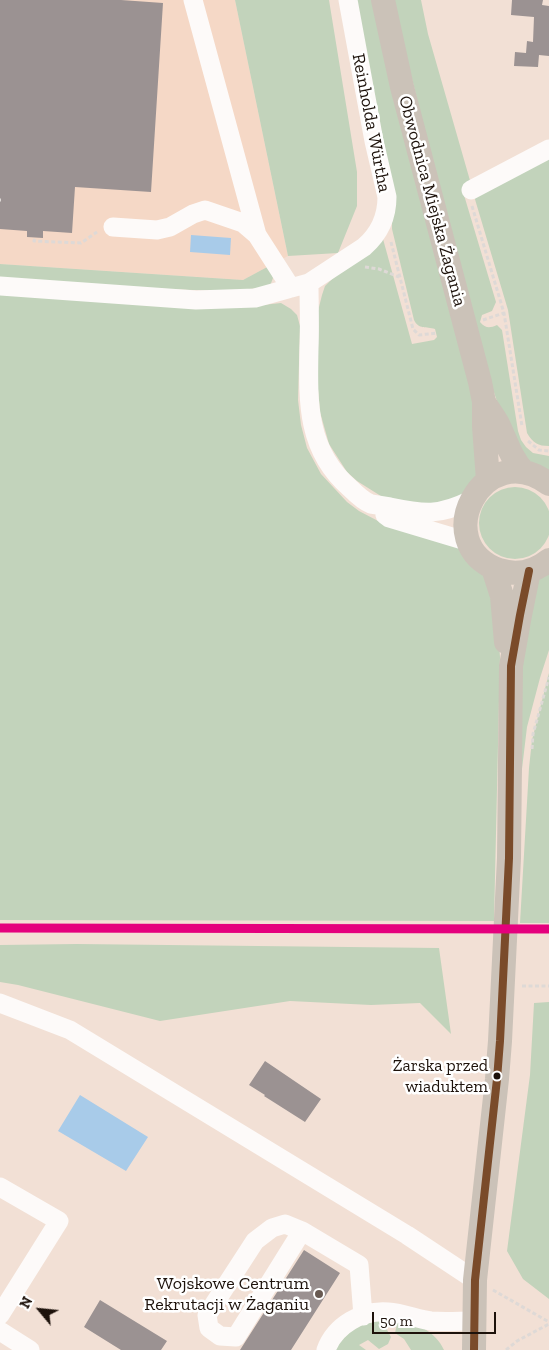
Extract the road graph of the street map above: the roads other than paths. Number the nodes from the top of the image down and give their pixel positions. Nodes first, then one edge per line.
1 (193, 0) edge
2 (348, 0) edge
3 (383, 0) edge
4 (549, 149) edge
5 (471, 190) road end
6 (113, 227) road end
7 (256, 235) junction
8 (309, 283) junction
9 (0, 286) edge
10 (291, 288) junction
11 (484, 402) junction
12 (524, 472) junction
13 (488, 480) junction
14 (549, 484) edge
15 (471, 500) junction
16 (370, 503) junction
17 (469, 542) junction
18 (539, 566) edge
19 (493, 568) junction
20 (511, 666) junction
21 (0, 1003) edge
22 (0, 1187) edge
23 (302, 1231) junction
24 (475, 1280) junction
25 (0, 1315) edge
26 (363, 1316) junction
27 (474, 1321) junction
28 (0, 1330) edge
29 (30, 1350) edge
30 (326, 1350) edge
31 (474, 1350) edge

1 - 7 street
2 - 8 street, Reinholda Würtha
3 - 11 main road, Obwodnica Miejska Żagania
4 - 5 street
6 - 7 street
7 - 10 street
8 - 10 street, Reinholda Würtha
8 - 16 street
9 - 10 street, Reinholda Würtha
11 - 12 main road, Obwodnica Miejska Żagania
11 - 13 main road, Obwodnica Miejska Żagania
12 - 13 main road
12 - 14 main road
13 - 15 main road
15 - 16 street
15 - 17 main road
16 - 17 street
17 - 19 main road
18 - 19 main road
18 - 20 main road
19 - 20 main road
20 - 24 main road
21 - 24 street
22 - 25 street
23 - 23 street
23 - 26 street
24 - 27 main road
26 - 27 street
26 - 30 street
27 - 31 main road
28 - 29 street

